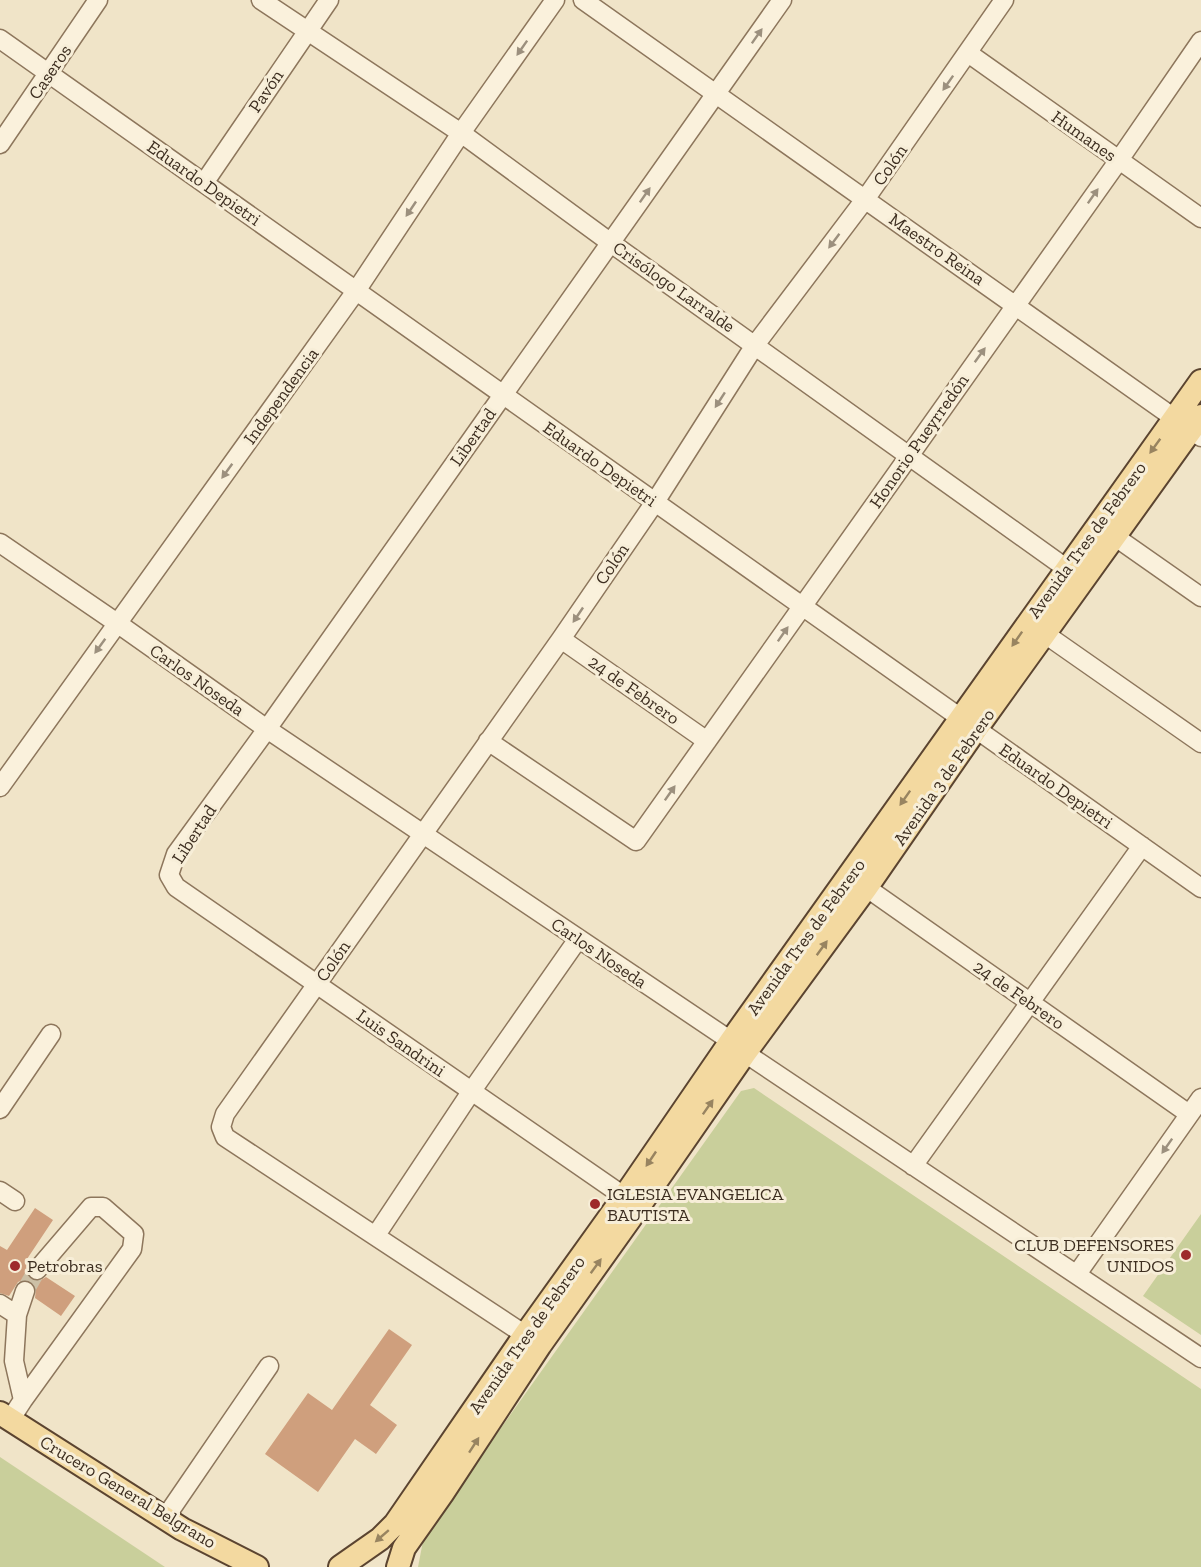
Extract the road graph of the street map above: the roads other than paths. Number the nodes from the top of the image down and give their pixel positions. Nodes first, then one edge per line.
1 (98, 0) edge
2 (261, 0) edge
3 (329, 0) edge
4 (555, 0) edge
5 (583, 0) edge
6 (782, 0) edge
7 (1004, 0) edge
8 (307, 32) junction
9 (0, 39) edge
10 (1201, 41) edge
11 (969, 53) junction
12 (50, 74) junction
13 (717, 93) junction
14 (461, 133) junction
15 (0, 144) edge
16 (1119, 160) junction
17 (204, 183) junction
18 (866, 198) junction
19 (1201, 218) edge
20 (611, 243) junction
21 (356, 291) junction
22 (1016, 305) junction
23 (755, 345) junction
24 (1201, 381) edge
25 (503, 395) junction
26 (1192, 425) edge
27 (908, 456) junction
28 (655, 502) junction
29 (1114, 536) junction
30 (0, 543) edge
31 (1075, 574) junction
32 (1201, 597) edge
33 (802, 606) junction
34 (117, 623) junction
35 (1046, 634) junction
36 (561, 639) junction
37 (969, 724) junction
38 (267, 729) junction
39 (488, 741) junction
40 (707, 741) junction
41 (1201, 743) edge
42 (0, 787) edge
43 (423, 834) junction
44 (1142, 846) junction
45 (169, 875) joint
46 (858, 882) junction
47 (1201, 888) edge
48 (578, 939) junction
49 (316, 985) junction
50 (1031, 1003) junction
51 (51, 1034) dead end
52 (738, 1047) junction
53 (471, 1092) junction
54 (1201, 1098) edge
55 (0, 1109) edge
56 (1190, 1114) junction
57 (914, 1166) junction
58 (632, 1202) junction
59 (376, 1235) junction
60 (37, 1270) tunnel mouth
61 (1077, 1275) junction
62 (24, 1291) tunnel mouth
63 (0, 1304) edge
64 (17, 1315) junction
65 (532, 1340) junction
66 (7, 1356) edge
67 (1201, 1358) edge
68 (269, 1366) dead end
69 (22, 1400) junction
70 (5, 1417) edge
71 (165, 1518) junction
72 (257, 1567) edge
73 (342, 1567) edge
74 (374, 1567) edge
75 (398, 1567) edge

1 - 12 street, Caseros
2 - 8 street, Crisólogo Larralde
3 - 8 street, Pavón
4 -> 14 street, Independencia
5 - 13 street, Maestro Reina
13 -> 6 street, Libertad
7 - 11 street, Colón
8 - 14 street, Crisólogo Larralde
8 - 17 street, Pavón
9 - 12 street, Eduardo Depietri
10 - 16 street, Honorio Pueyrredón
11 - 16 street, Humanes
11 -> 18 street, Colón
12 - 15 street, Caseros
12 - 17 street, Eduardo Depietri
13 - 18 street, Maestro Reina
20 -> 13 street, Libertad
14 - 20 street, Crisólogo Larralde
14 -> 21 street, Independencia
16 - 19 street, Humanes
22 -> 16 street, Honorio Pueyrredón
17 - 21 street, Eduardo Depietri
18 - 22 street, Maestro Reina
18 -> 23 street, Colón
20 - 23 street, Crisólogo Larralde
20 - 25 street, Libertad
21 - 25 street, Eduardo Depietri
21 -> 34 street, Independencia
22 - 26 street, Maestro Reina
27 -> 22 street, Honorio Pueyrredón
23 - 27 street, Crisólogo Larralde
23 -> 28 street, Colón
24 - 26 main road, Avenida Tres de Febrero
25 - 28 street, Eduardo Depietri
25 - 38 street, Libertad
26 - 29 main road, Avenida 3 de Febrero
26 -> 31 main road, Avenida Tres de Febrero
27 - 31 street, Crisólogo Larralde
27 - 33 street, Honorio Pueyrredón
28 - 33 street, Eduardo Depietri
28 -> 36 street, Colón
29 - 31 main road, Avenida 3 de Febrero
29 - 32 street
30 - 34 street, Carlos Noseda
31 - 35 main road, Avenida 3 de Febrero
31 -> 37 main road, Avenida Tres de Febrero
33 - 37 street, Eduardo Depietri
40 -> 33 street, Honorio Pueyrredón
34 - 38 street, Carlos Noseda
34 -> 42 street, Independencia
35 - 37 main road, Avenida 3 de Febrero
35 - 41 street
36 - 39 street, Colón
36 - 40 street, 24 de Febrero
37 - 44 street, Eduardo Depietri
37 - 46 main road, Avenida Tres de Febrero
38 - 43 street, Carlos Noseda
38 - 45 street, Libertad
39 -> 40 street, Honorio Pueyrredón
39 - 43 street, Colón
43 - 48 street, Carlos Noseda
43 - 49 street, Colón
44 - 47 street, Eduardo Depietri
44 - 50 street
45 - 49 street, Luis Sandrini
46 - 50 street, 24 de Febrero
46 - 52 main road, Avenida Tres de Febrero
48 - 52 street, Carlos Noseda
48 - 53 street
49 - 53 street, Luis Sandrini
49 - 59 street, Colón
50 - 56 street, 24 de Febrero
50 - 57 street
51 - 55 street
52 - 57 street, Carlos Noseda
52 - 58 main road, Avenida Tres de Febrero
53 - 58 street, Luis Sandrini
53 - 59 street
54 - 56 street
56 -> 61 street
57 - 61 street, Carlos Noseda
58 - 65 main road, Avenida Tres de Febrero
59 - 65 street
60 - 69 street
61 - 67 street, Carlos Noseda
62 - 64 street
63 - 64 street
64 - 66 street
65 -> 73 main road, Avenida Tres de Febrero
75 -> 65 main road
66 - 69 street
68 - 71 street
69 - 70 street
70 - 71 main road, Crucero General Belgrano
71 - 72 main road, Crucero General Belgrano
73 - 74 main road

